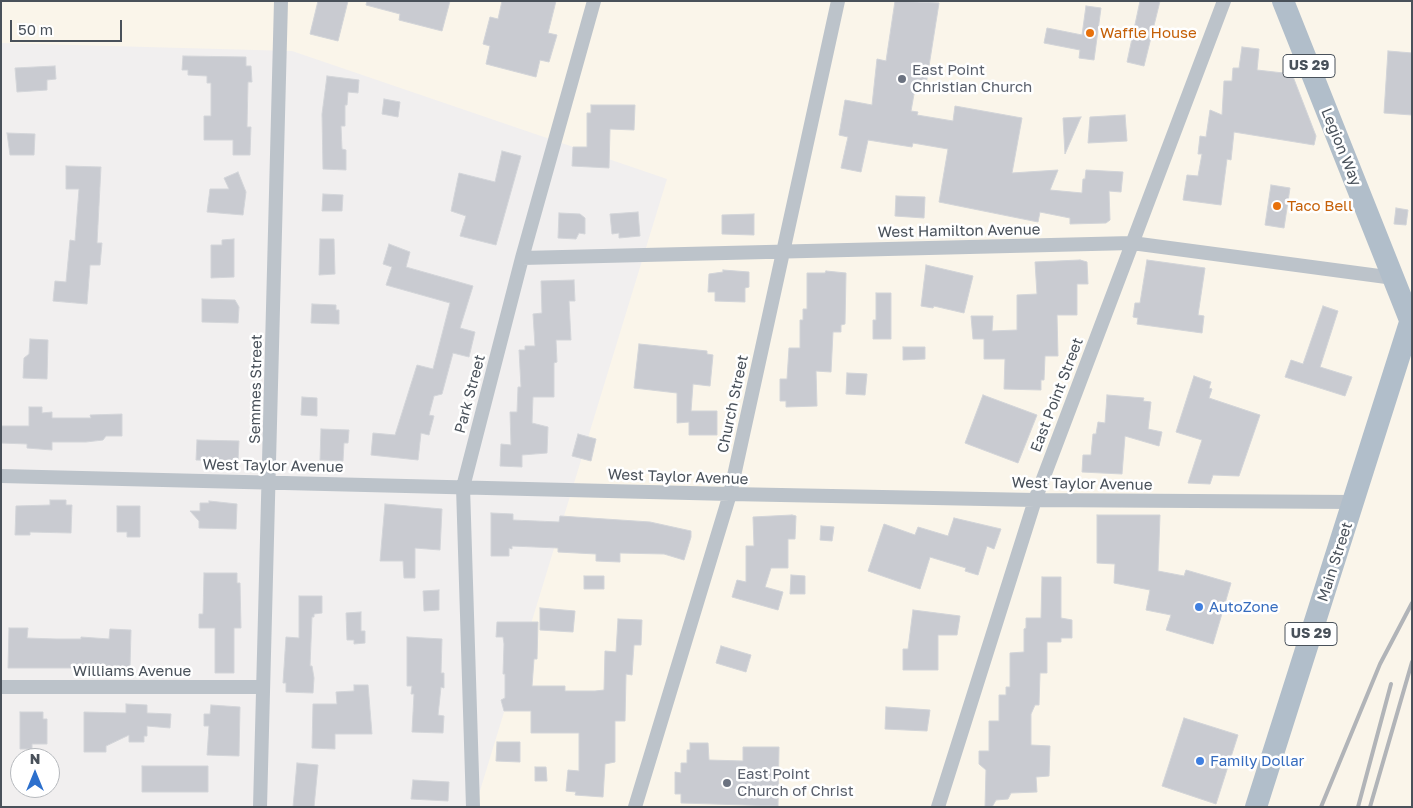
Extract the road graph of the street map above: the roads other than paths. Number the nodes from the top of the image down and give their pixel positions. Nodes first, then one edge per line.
1 (282, 1) edge
2 (594, 1) edge
3 (838, 1) edge
4 (1224, 1) edge
5 (1283, 1) edge
6 (1132, 243) junction
7 (783, 251) junction
8 (522, 258) junction
9 (1394, 278) junction
10 (1411, 318) edge
11 (1, 476) edge
12 (270, 481) junction
13 (462, 487) junction
14 (730, 494) junction
15 (1035, 500) junction
16 (1354, 502) junction
17 (1, 687) edge
18 (263, 687) junction
19 (260, 807) edge
20 (473, 807) edge
21 (635, 807) edge
22 (938, 807) edge
23 (1256, 807) edge

1 - 12 street, Semmes Street
2 - 8 street, Park Street
3 - 7 street, Church Street
4 - 6 street, East Point Street
5 - 9 main road, Legion Way / US 29
6 - 7 street, West Hamilton Avenue
6 - 9 street, West Hamilton Avenue
6 - 15 street, East Point Street
7 - 8 street, West Hamilton Avenue
7 - 14 street, Church Street
8 - 13 street, Park Street
9 - 10 main road, Legion Way / US 29
10 - 16 main road, Main Street / US 29
11 - 12 street, West Taylor Avenue
12 - 13 street, West Taylor Avenue
12 - 18 street, Semmes Street
13 - 14 street, West Taylor Avenue
13 - 20 street, Park Street
14 - 15 street, West Taylor Avenue
14 - 21 street, Church Street
15 - 16 street, West Taylor Avenue
15 - 22 street, East Point Street
16 - 23 main road, Main Street / US 29
17 - 18 street, Williams Avenue
18 - 19 street, Semmes Street

